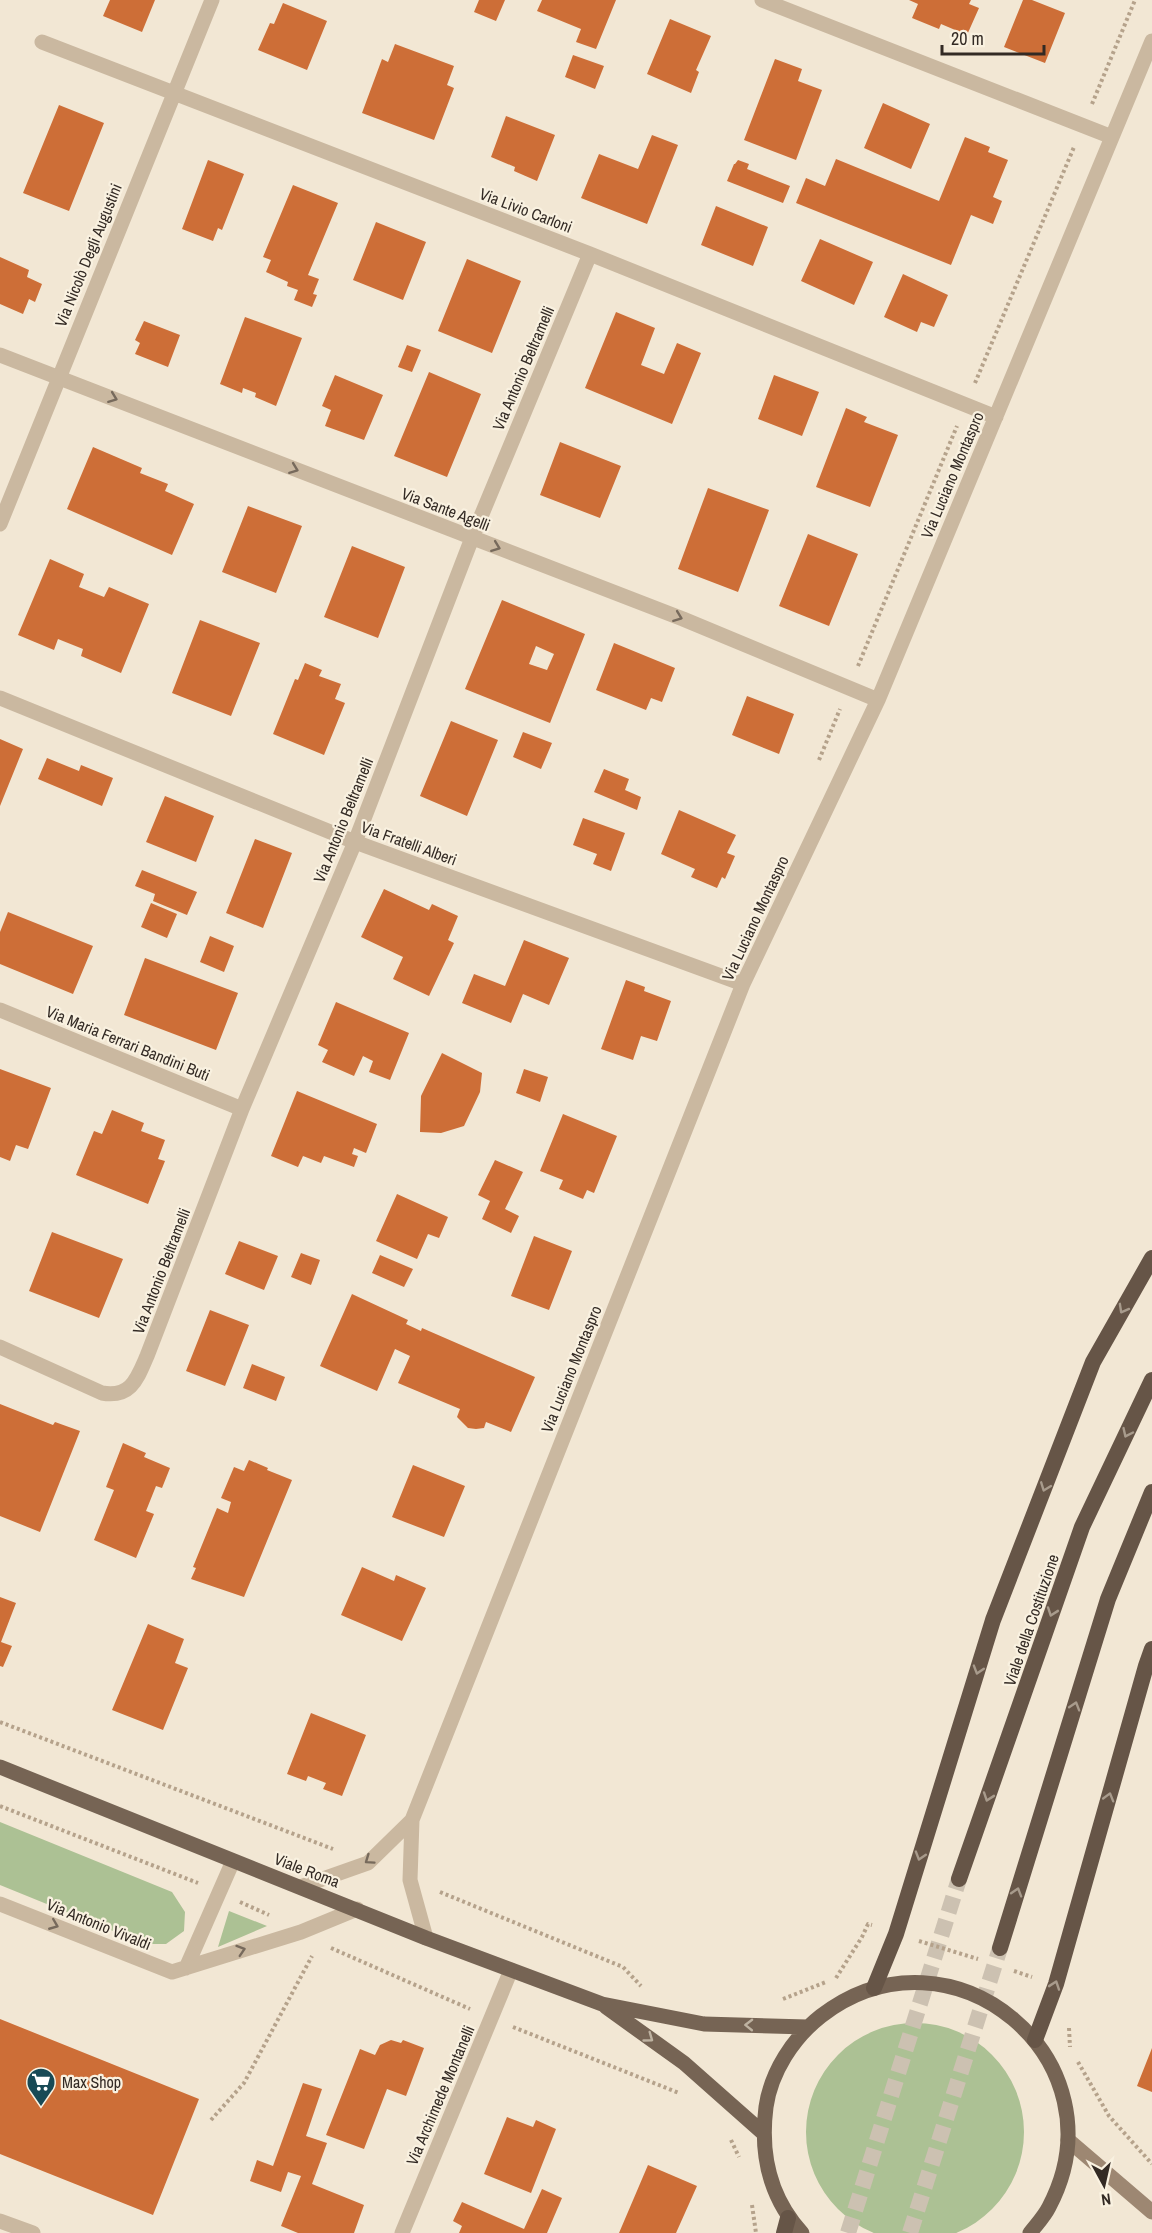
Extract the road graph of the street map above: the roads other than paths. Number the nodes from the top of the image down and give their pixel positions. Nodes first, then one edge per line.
1 (212, 0) edge
2 (762, 0) edge
3 (1152, 40) edge
4 (42, 42) dead end
5 (173, 92) junction
6 (1112, 137) junction
7 (590, 255) junction
8 (0, 355) edge
9 (58, 377) junction
10 (996, 417) junction
11 (0, 524) edge
12 (472, 538) junction
13 (0, 698) edge
14 (878, 700) junction
15 (355, 842) junction
16 (743, 984) junction
17 (0, 1010) edge
18 (243, 1109) junction
19 (1152, 1258) edge
20 (0, 1347) edge
21 (1152, 1380) edge
22 (1152, 1492) edge
23 (1152, 1649) edge
24 (0, 1767) edge
25 (412, 1820) junction
26 (233, 1861) junction
27 (960, 1879) tunnel mouth
28 (300, 1887) junction
29 (0, 1904) edge
30 (357, 1909) junction
31 (426, 1938) junction
32 (1000, 1948) tunnel mouth
33 (186, 1968) junction
34 (511, 1970) junction
35 (874, 1988) junction
36 (602, 2004) junction
37 (807, 2027) junction
38 (1035, 2040) junction
39 (763, 2133) junction
40 (1068, 2140) junction
41 (1152, 2212) edge
42 (0, 2221) edge
43 (786, 2226) edge
44 (33, 2233) edge
45 (402, 2233) edge
46 (802, 2233) edge
47 (1030, 2233) edge

1 - 5 street, Via Nicolò Degli Augustini
2 - 6 street
3 - 6 street, Via Luciano Montaspro
4 - 5 street, Via Livio Carloni
5 - 7 street, Via Livio Carloni
5 - 9 street, Via Nicolò Degli Augustini
6 - 10 street, Via Luciano Montaspro
7 - 10 street, Via Livio Carloni
7 - 12 street, Via Antonio Beltramelli
8 - 9 street, Via Sante Agelli
9 - 11 street, Via Nicolò Degli Augustini
9 -> 12 street, Via Sante Agelli
10 - 14 street, Via Luciano Montaspro
12 -> 14 street, Via Sante Agelli
12 - 15 street, Via Antonio Beltramelli
13 - 15 street, Via Fratelli Alberi
14 - 16 street, Via Luciano Montaspro
15 - 16 street, Via Fratelli Alberi
15 - 18 street, Via Antonio Beltramelli
16 - 25 street, Via Luciano Montaspro
17 - 18 street, Via Maria Ferrari Bandini Buti
18 - 20 street, Via Antonio Beltramelli
19 -> 35 highway
21 -> 27 highway, Viale della Costituzione
32 -> 22 highway
38 -> 23 highway
24 - 26 main road, Viale Roma
25 -> 28 street, Via Luciano Montaspro
25 - 31 street, Via Luciano Montaspro
26 - 28 main road, Viale Roma
26 - 33 street
28 - 30 main road, Viale Roma
29 -> 33 street, Via Antonio Vivaldi
30 - 31 main road, Viale Roma
33 -> 30 street, Via Antonio Vivaldi
31 - 34 main road, Viale Roma
34 - 36 main road, Viale Roma
34 - 45 street, Via Archimede Montanelli
35 - 37 main road
35 - 38 main road
37 -> 36 main road, Viale Roma
36 -> 39 main road, Viale Roma
37 - 39 main road
38 - 40 main road
39 - 43 main road
40 - 41 main road
40 - 47 main road
42 - 44 street
43 - 46 main road

